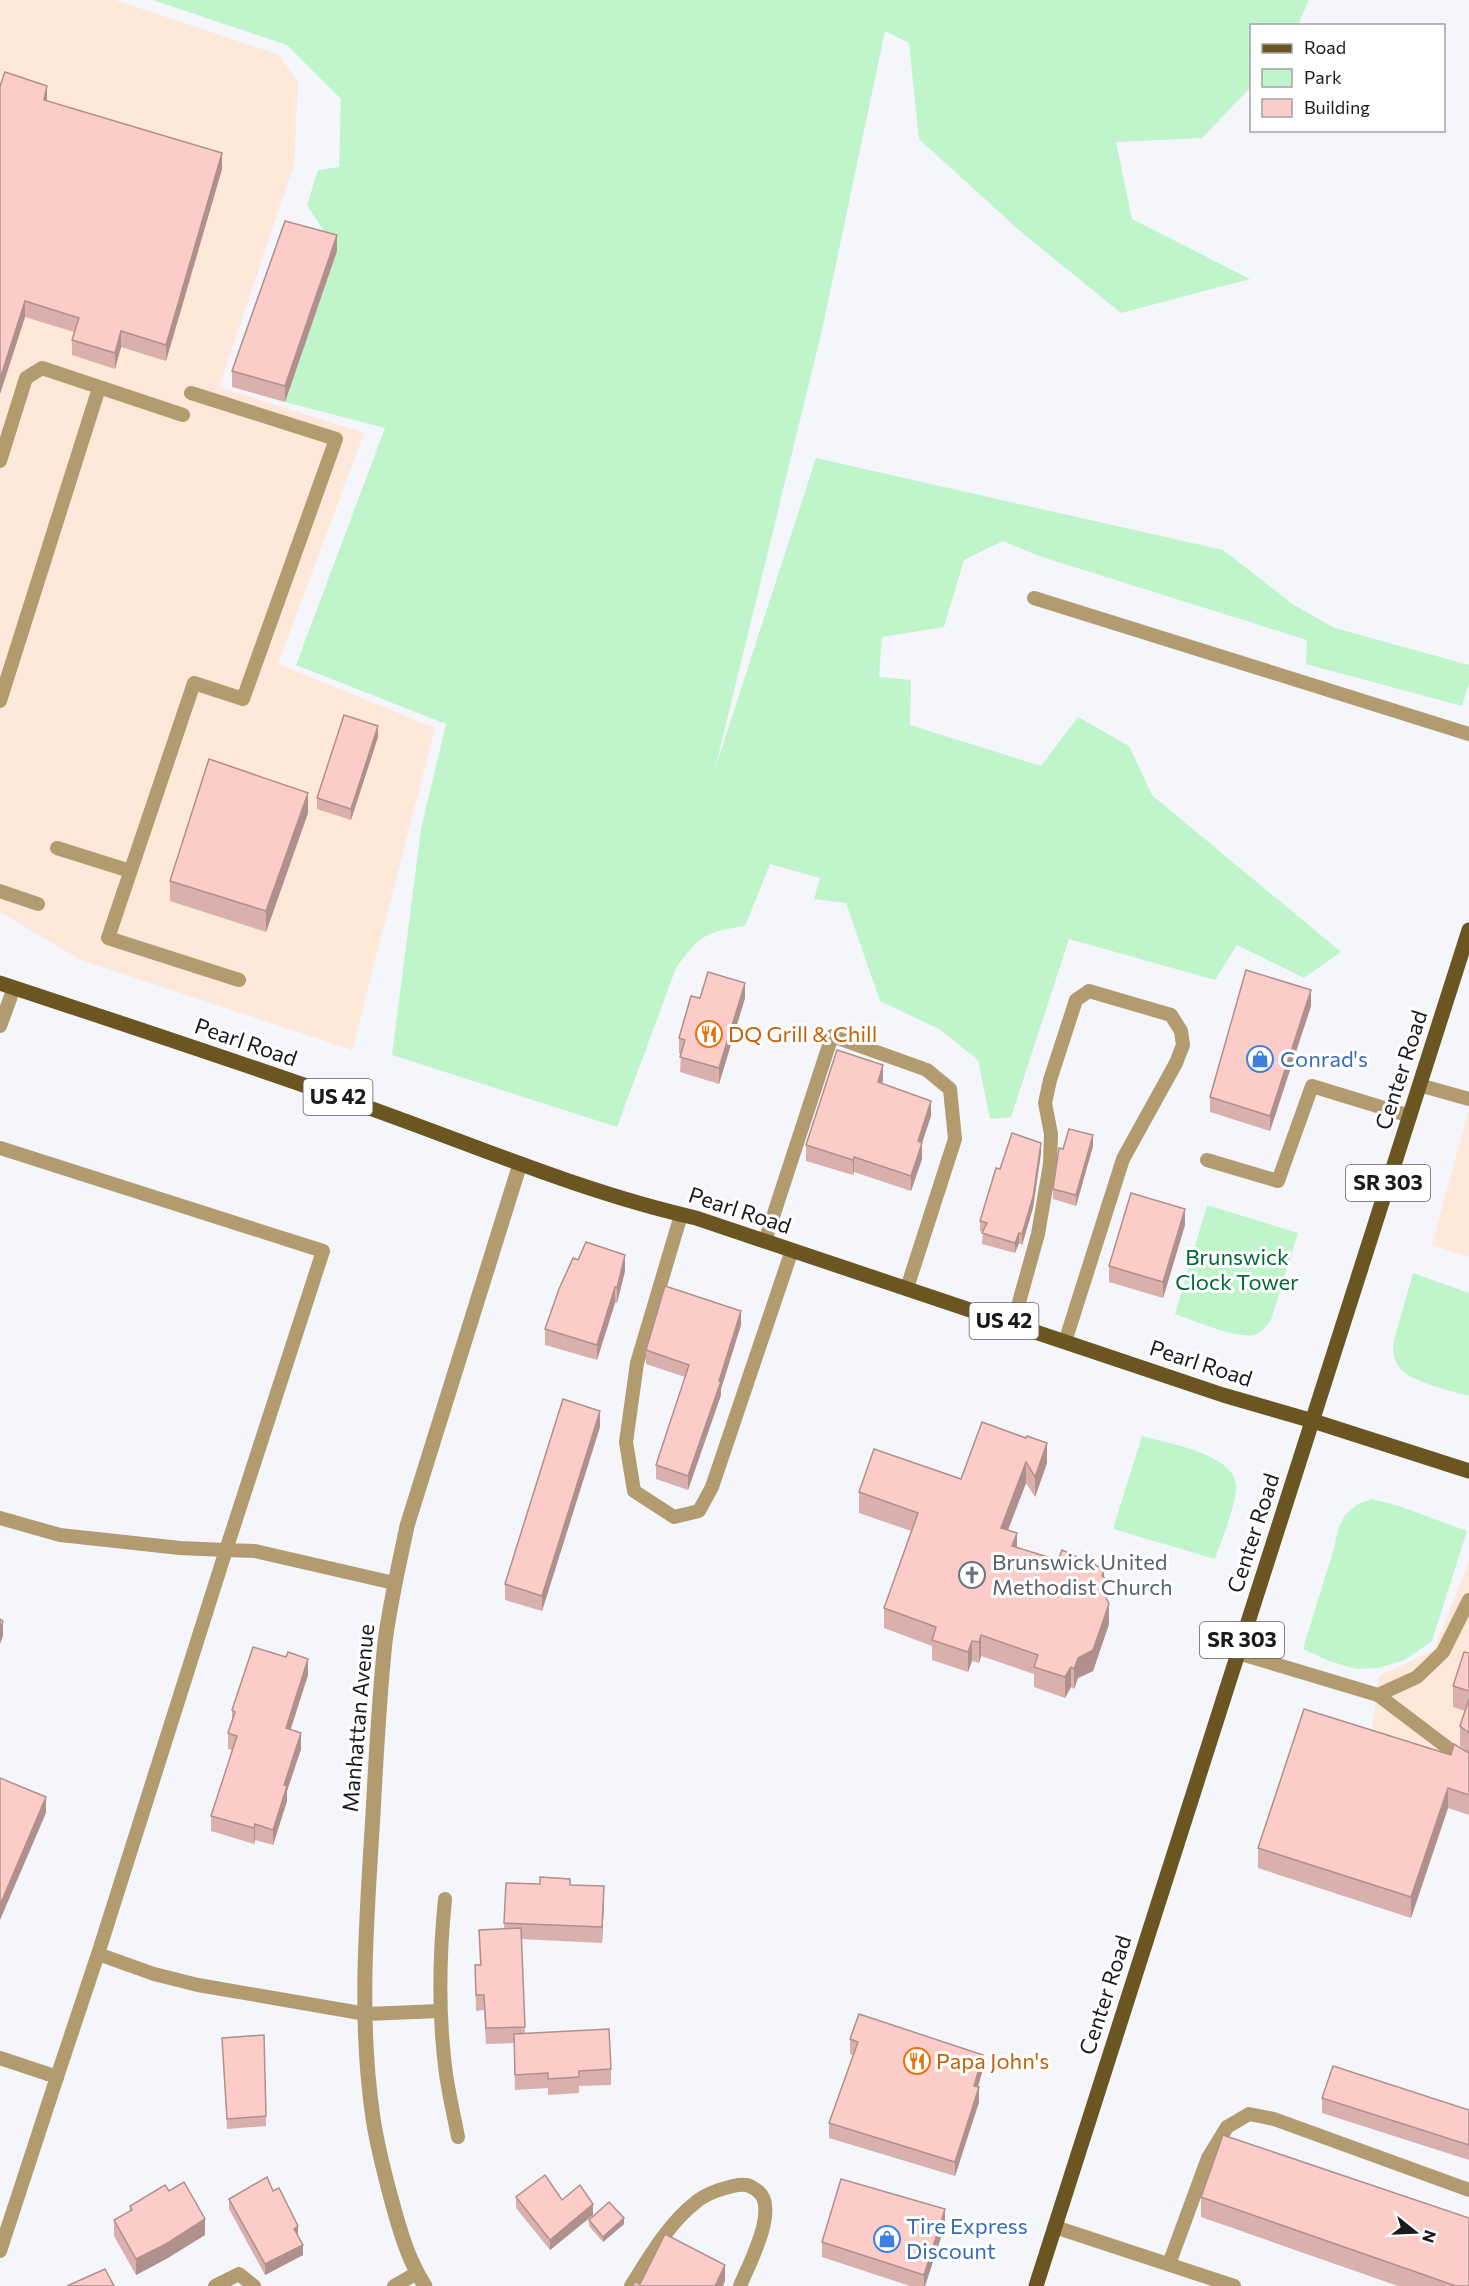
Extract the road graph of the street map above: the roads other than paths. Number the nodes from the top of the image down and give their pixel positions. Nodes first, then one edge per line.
1 (99, 388) junction
2 (191, 393) dead end
3 (183, 415) dead end
4 (0, 461) edge
5 (1034, 597) dead end
6 (0, 701) edge
7 (1469, 735) edge
8 (57, 848) dead end
9 (130, 871) junction
10 (0, 891) edge
11 (38, 904) dead end
12 (1469, 930) edge
13 (239, 980) dead end
14 (7, 986) edge
15 (0, 1026) edge
16 (1419, 1085) junction
17 (1469, 1100) edge
18 (1410, 1116) junction
19 (0, 1148) edge
20 (1208, 1160) dead end
21 (520, 1164) junction
22 (681, 1215) junction
23 (765, 1241) junction
24 (792, 1250) junction
25 (907, 1288) junction
26 (1013, 1323) junction
27 (1065, 1342) junction
28 (1313, 1421) junction
29 (1469, 1471) edge
30 (0, 1518) edge
31 (226, 1550) junction
32 (394, 1583) junction
33 (1469, 1600) edge
34 (1238, 1653) junction
35 (1378, 1695) junction
36 (1469, 1764) edge
37 (445, 1899) dead end
38 (98, 1954) junction
39 (440, 2011) junction
40 (366, 2014) junction
41 (0, 2058) edge
42 (57, 2078) junction
43 (459, 2137) dead end
44 (1469, 2190) edge
45 (1055, 2226) junction
46 (0, 2252) edge
47 (1169, 2264) junction
48 (421, 2279) edge
49 (215, 2286) edge
50 (254, 2286) edge
51 (394, 2286) edge
52 (631, 2286) edge
53 (740, 2286) edge
54 (1036, 2286) edge
55 (1234, 2286) edge

1 - 3 lane
1 - 4 lane
1 - 6 lane
2 - 9 lane
5 - 7 lane
8 - 9 lane
9 - 13 lane
10 - 11 lane
12 - 16 main road, Center Road / SR 303
14 - 15 lane
14 - 21 main road, Pearl Road / US 42
16 - 17 lane
16 - 18 main road, Center Road / SR 303
18 - 20 lane
18 - 28 main road, Center Road / SR 303
19 - 31 lane
21 - 22 main road, Pearl Road / US 42
21 - 32 street, Manhattan Avenue
22 - 23 main road, Pearl Road / US 42
22 - 24 lane
23 - 24 main road, Pearl Road / US 42
23 - 25 lane
24 - 25 main road, Pearl Road / US 42
25 - 26 main road, Pearl Road / US 42
26 - 27 main road, Pearl Road / US 42
26 - 27 lane
27 - 28 main road, Pearl Road / US 42
28 - 29 main road, Pearl Road / US 42
28 - 34 main road, Center Road / SR 303
30 - 31 lane
31 - 32 lane
31 - 38 lane
32 - 40 street, Manhattan Avenue
33 - 35 lane
34 - 35 lane
34 - 45 main road, Center Road / SR 303
35 - 36 lane
37 - 39 lane
38 - 40 lane
38 - 42 lane
39 - 40 lane
39 - 43 lane
40 - 48 street, Manhattan Avenue
41 - 42 lane
42 - 46 lane
44 - 47 lane
45 - 47 lane
45 - 54 main road, Center Road / SR 303
47 - 55 lane
48 - 51 lane
49 - 50 lane
52 - 53 lane

